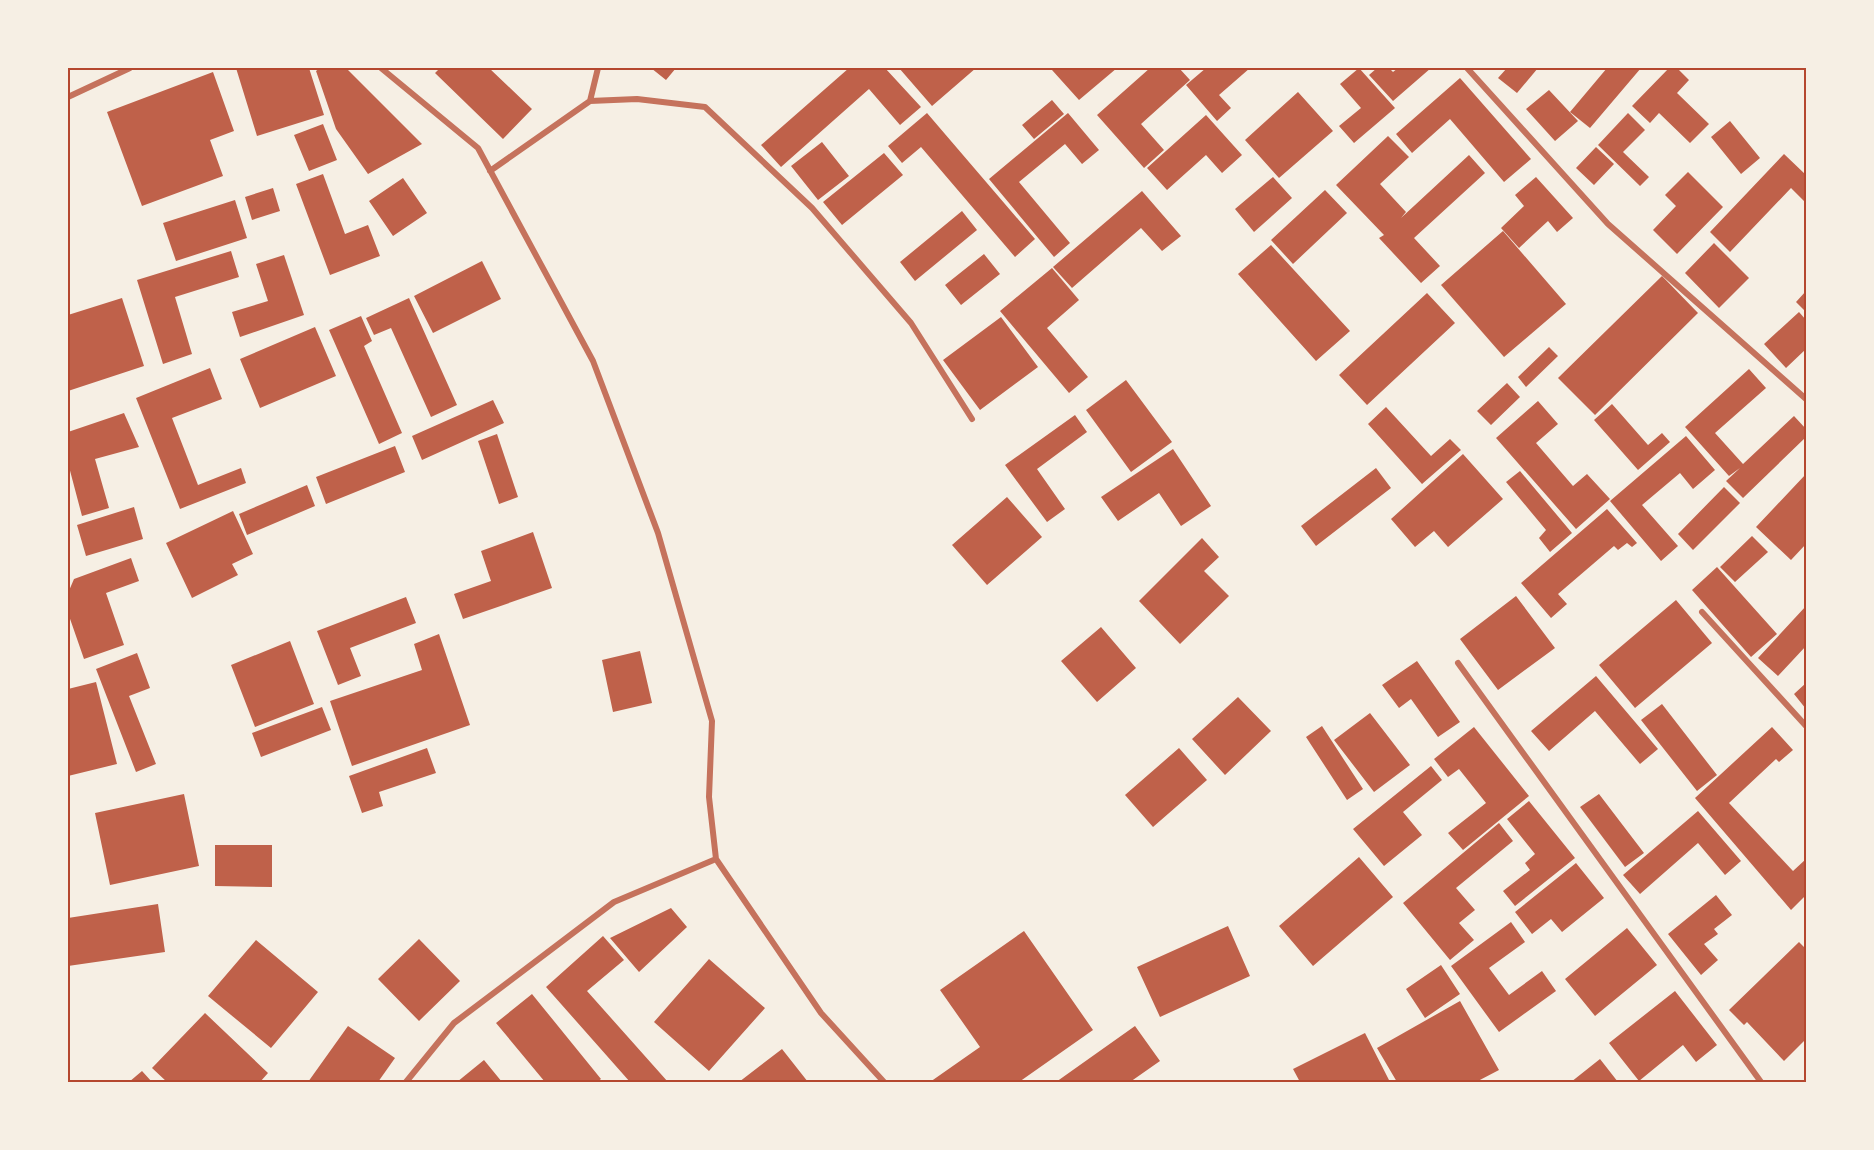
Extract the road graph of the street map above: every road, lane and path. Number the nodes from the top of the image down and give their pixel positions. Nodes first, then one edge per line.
1 (130, 68) edge
2 (381, 68) edge
3 (598, 68) edge
4 (1467, 68) edge
5 (68, 97) edge
6 (590, 101) junction
7 (490, 171) junction
8 (1806, 399) edge
9 (972, 419) dead end
10 (1702, 612) dead end
11 (1458, 663) dead end
12 (1806, 726) edge
13 (716, 859) junction
14 (406, 1083) edge
15 (884, 1083) edge
16 (1761, 1083) edge

1 - 5 street
2 - 7 street
3 - 6 street
4 - 8 street
6 - 7 street
6 - 9 street
7 - 13 street
10 - 12 street
11 - 16 street
13 - 14 street
13 - 15 street

